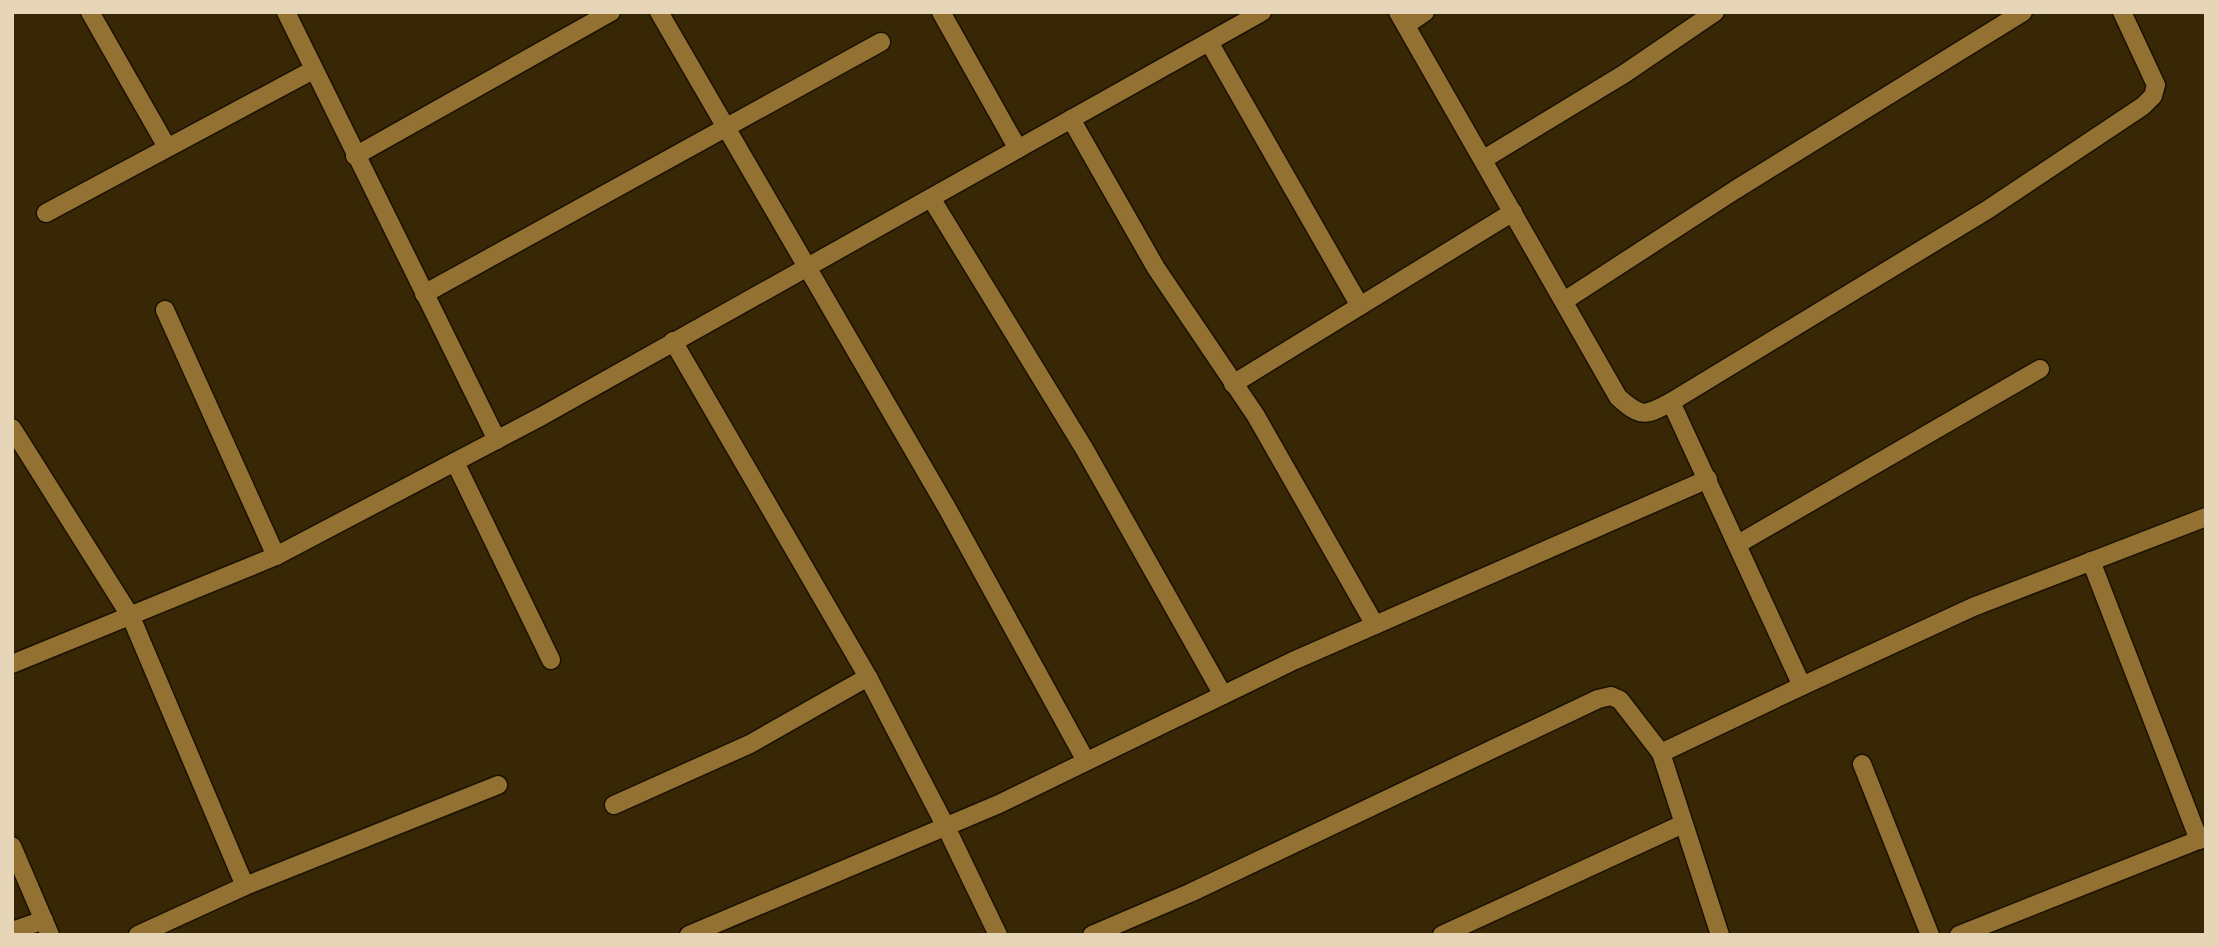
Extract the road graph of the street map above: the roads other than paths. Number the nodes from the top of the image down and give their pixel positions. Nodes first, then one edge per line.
1 (90, 12) edge
2 (286, 12) edge
3 (611, 12) edge
4 (659, 12) edge
5 (941, 12) edge
6 (1262, 12) edge
7 (1424, 12) edge
8 (1715, 12) edge
9 (2023, 12) edge
10 (2122, 12) edge
11 (1402, 18) edge
12 (881, 42) dead end
13 (1209, 42) junction
14 (313, 70) junction
15 (1071, 120) junction
16 (726, 126) junction
17 (167, 148) junction
18 (1018, 149) junction
19 (355, 156) junction
20 (1484, 159) junction
21 (931, 198) junction
22 (1513, 212) junction
23 (46, 213) dead end
24 (806, 269) junction
25 (424, 294) junction
26 (1564, 301) junction
27 (1360, 306) junction
28 (165, 310) dead end
29 (673, 341) junction
30 (2040, 369) dead end
31 (1233, 384) junction
32 (1671, 402) junction
33 (12, 428) edge
34 (497, 440) junction
35 (455, 462) junction
36 (1708, 479) junction
37 (2206, 517) edge
38 (1738, 544) junction
39 (276, 556) junction
40 (2091, 561) junction
41 (131, 617) junction
42 (1375, 625) junction
43 (551, 660) dead end
44 (12, 664) edge
45 (868, 677) junction
46 (1802, 686) junction
47 (1223, 695) junction
48 (1661, 753) junction
49 (1086, 761) junction
50 (1862, 764) dead end
51 (498, 785) dead end
52 (614, 805) dead end
53 (1683, 824) junction
54 (946, 827) junction
55 (2202, 838) edge
56 (12, 846) edge
57 (245, 887) junction
58 (47, 928) edge
59 (12, 931) edge
60 (138, 935) edge
61 (690, 935) edge
62 (998, 935) edge
63 (1092, 935) edge
64 (1442, 935) edge
65 (1720, 935) edge
66 (1930, 935) edge
67 (1959, 935) edge

1 - 17 street
2 - 14 street
3 - 19 street
4 - 16 street
5 - 18 street
6 - 13 street
7 - 11 street
8 - 20 street
9 - 26 street
10 - 32 street
11 - 20 street
12 - 16 street
13 - 15 street
13 - 27 street
14 - 17 street
14 - 19 street
15 - 18 street
15 - 31 street
16 - 24 street
16 - 25 street
17 - 23 street
18 - 21 street
19 - 25 street
20 - 22 street
21 - 24 street
21 - 47 street
22 - 26 street
22 - 27 street
24 - 29 street
24 - 49 street
25 - 34 street
26 - 32 street
27 - 31 street
28 - 39 street
29 - 34 street
29 - 45 street
30 - 38 street
31 - 42 street
32 - 36 street
33 - 41 street
34 - 35 street
35 - 39 street
35 - 43 street
36 - 38 street
36 - 42 street
37 - 40 street
38 - 46 street
39 - 41 street
40 - 46 street
40 - 55 street
41 - 44 street
41 - 57 street
42 - 47 street
45 - 52 street
45 - 54 street
46 - 48 street
47 - 49 street
48 - 53 street
48 - 63 street
49 - 54 street
50 - 66 street
51 - 57 street
53 - 64 street
53 - 65 street
54 - 61 street
54 - 62 street
55 - 67 street
56 - 58 street
57 - 60 street
58 - 59 street

